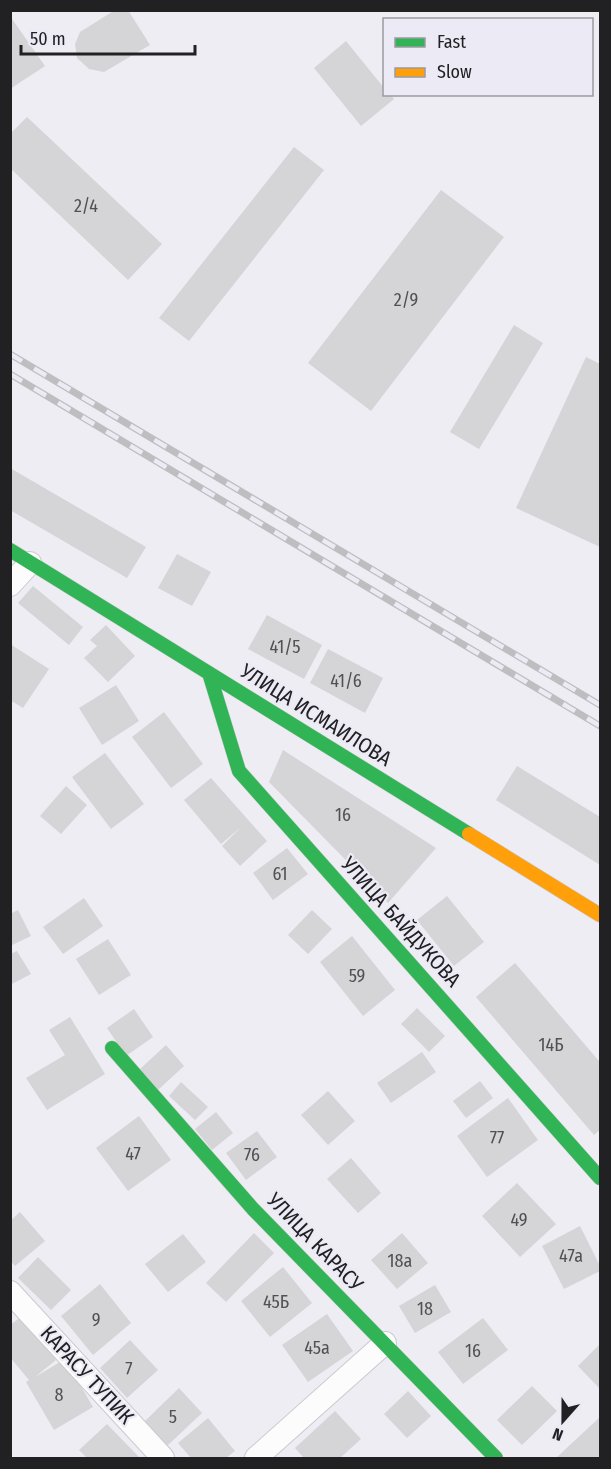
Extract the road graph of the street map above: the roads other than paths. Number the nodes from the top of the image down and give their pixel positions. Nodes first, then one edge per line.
1 (10, 550) edge
2 (30, 563) junction
3 (10, 585) edge
4 (209, 673) junction
5 (600, 915) edge
6 (112, 1048) dead end
7 (600, 1178) edge
8 (10, 1292) edge
9 (385, 1343) junction
10 (163, 1458) edge
11 (256, 1458) edge
12 (496, 1458) edge

1 - 2 street, УЛИЦА ИСМАИЛОВА
2 - 3 street
2 - 4 street, УЛИЦА ИСМАИЛОВА
4 - 5 street, УЛИЦА ИСМАИЛОВА
4 - 7 street, УЛИЦА БАЙДУКОВА
6 - 9 street, УЛИЦА КАРАСУ
8 - 10 street, КАРАСУ ТУПИК
9 - 11 street
9 - 12 street, УЛИЦА КАРАСУ

